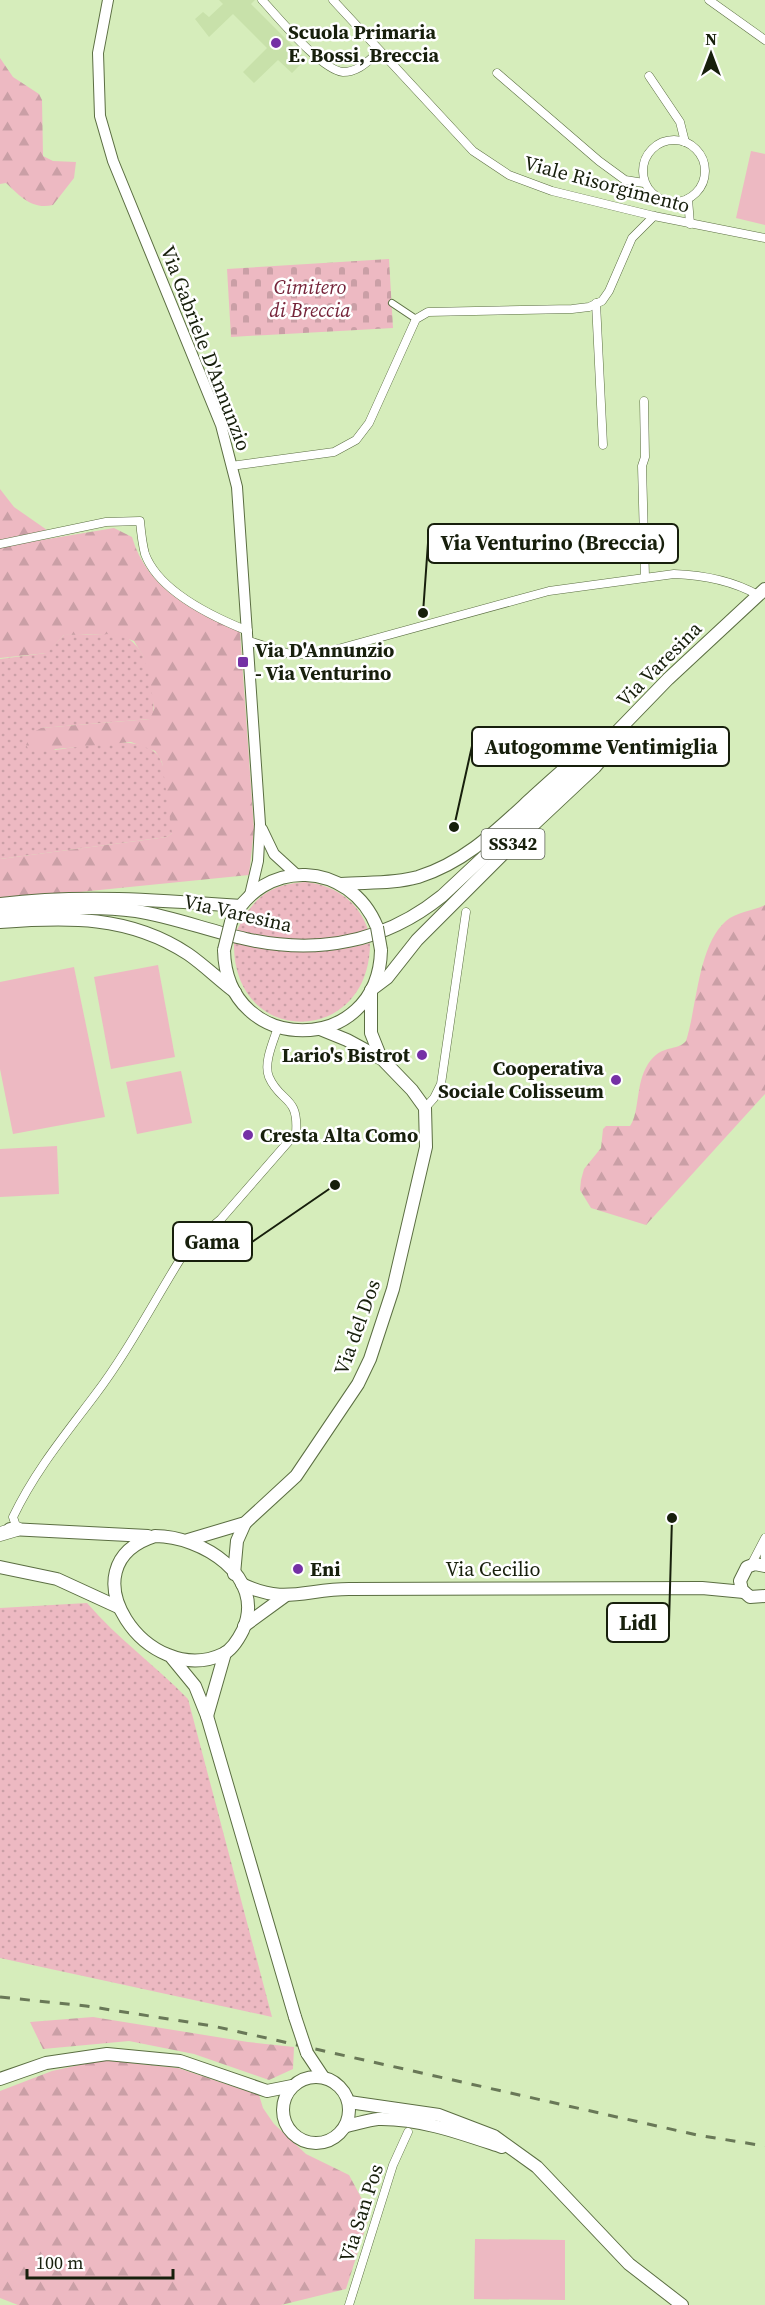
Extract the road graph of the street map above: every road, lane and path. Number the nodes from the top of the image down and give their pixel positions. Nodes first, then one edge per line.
1 (108, 0) edge
2 (262, 0) edge
3 (333, 0) edge
4 (709, 0) edge
5 (765, 40) edge
6 (380, 51) junction
7 (497, 73) dead end
8 (649, 76) dead end
9 (685, 142) junction
10 (644, 183) junction
11 (688, 199) junction
12 (654, 216) junction
13 (690, 224) junction
14 (765, 238) edge
15 (392, 303) dead end
16 (596, 303) junction
17 (416, 319) junction
18 (644, 401) dead end
19 (603, 445) dead end
20 (231, 466) junction
21 (0, 544) edge
22 (645, 577) junction
23 (762, 592) edge
24 (248, 636) junction
25 (652, 696) junction
26 (260, 824) junction
27 (297, 875) junction
28 (341, 884) junction
29 (250, 895) junction
30 (0, 904) edge
31 (240, 906) junction
32 (466, 912) dead end
33 (0, 914) edge
34 (0, 922) edge
35 (371, 990) junction
36 (235, 992) junction
37 (278, 1027) junction
38 (320, 1029) junction
39 (382, 1059) junction
40 (424, 1108) junction
41 (245, 1523) junction
42 (16, 1529) junction
43 (0, 1532) edge
44 (155, 1536) junction
45 (188, 1540) junction
46 (764, 1540) edge
47 (765, 1560) edge
48 (765, 1566) edge
49 (0, 1567) edge
50 (746, 1569) junction
51 (234, 1574) junction
52 (242, 1584) junction
53 (702, 1588) junction
54 (744, 1592) junction
55 (285, 1596) junction
56 (765, 1596) edge
57 (118, 1607) junction
58 (244, 1626) junction
59 (225, 1653) junction
60 (172, 1658) junction
61 (207, 1716) junction
62 (308, 2056) junction
63 (323, 2077) junction
64 (0, 2079) edge
65 (304, 2079) junction
66 (292, 2086) junction
67 (267, 2091) junction
68 (349, 2102) junction
69 (284, 2118) junction
70 (346, 2126) junction
71 (408, 2132) dead end
72 (515, 2151) junction
73 (350, 2305) edge
74 (682, 2305) edge

1 - 20 main road, Via Gabriele D'Annunzio
2 - 6 street
3 - 6 street, Viale Risorgimento
4 - 5 street
6 - 12 street, Viale Risorgimento
7 - 10 street
8 - 9 street
9 - 10 street
9 - 11 street
10 - 11 street
11 - 13 street
12 - 13 street, Viale Risorgimento
12 - 16 street
13 - 14 street, Viale Risorgimento
15 - 17 street
16 - 17 street
16 - 19 street
17 - 20 street
18 - 22 street
20 - 24 main road, Via Gabriele D'Annunzio
21 - 24 street
22 - 23 street
22 - 24 street
23 - 25 main road, Via Varesina
24 - 26 main road, Via Gabriele D'Annunzio
25 - 28 main road, SS342
25 - 33 main road, Via Varesina
25 - 35 main road, SS342
26 - 27 main road, Via Gabriele D'Annunzio
26 - 29 main road, Via Gabriele D'Annunzio
27 - 28 main road
27 - 29 main road
28 - 35 main road, bridge
29 - 31 main road
30 - 31 main road
31 - 36 main road, bridge
32 - 40 street
34 - 36 main road
35 - 38 main road
35 - 39 main road
36 - 37 main road
37 - 38 main road
37 - 42 street
38 - 39 main road
39 - 40 main road
40 - 41 main road, Via del Dos
41 - 45 main road, Via del Dos
41 - 51 main road
42 - 43 highway
42 - 44 main road
44 - 45 main road
44 - 57 main road
45 - 51 main road
46 - 47 street
46 - 50 street
48 - 50 main road
49 - 57 main road
50 - 53 main road, Via Cecilio
50 - 54 main road
51 - 52 main road
52 - 55 main road, Via Cecilio
52 - 58 main road
53 - 54 main road, Via Cecilio
53 - 55 main road, Via Cecilio
54 - 56 main road, Via Cecilio
55 - 58 main road, Via Cecilio
57 - 60 main road
58 - 59 main road, Via Cecilio
59 - 60 main road
59 - 61 main road, Via Cecilio
60 - 61 main road
61 - 62 main road, bridge
62 - 63 main road
62 - 65 main road
63 - 65 main road
63 - 68 main road
64 - 67 main road
65 - 66 main road
66 - 67 main road
66 - 69 main road
67 - 69 main road
68 - 70 main road
68 - 72 main road
69 - 70 main road
70 - 72 main road
71 - 73 street, Via San Pos
72 - 74 main road

